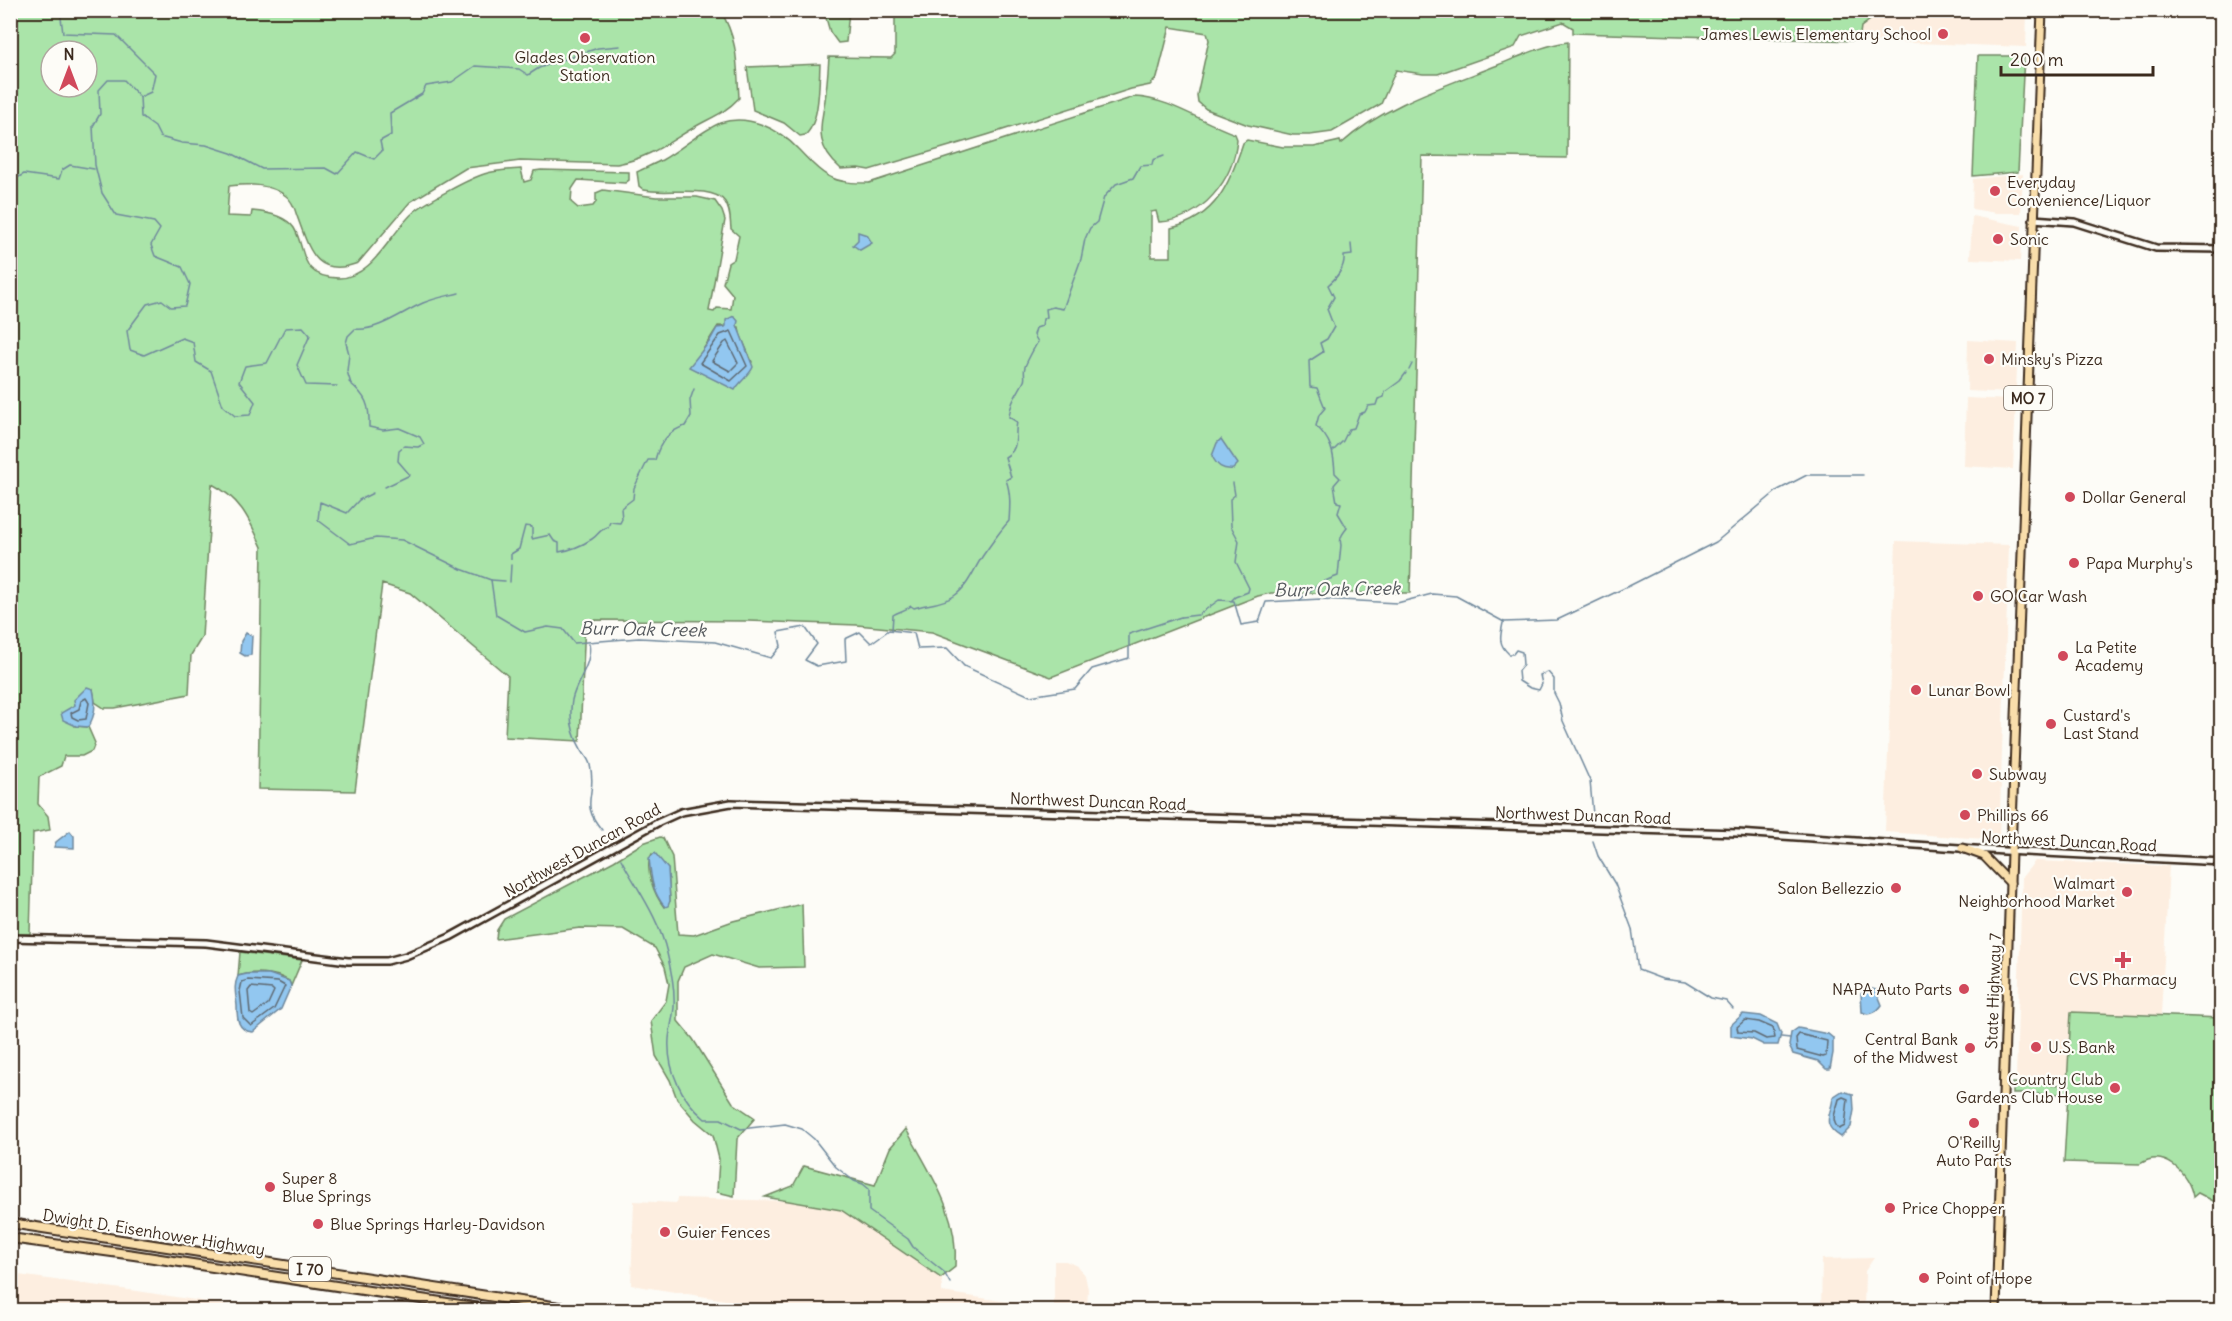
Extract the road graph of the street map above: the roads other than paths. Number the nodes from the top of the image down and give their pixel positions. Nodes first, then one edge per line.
1 (2042, 10) edge
2 (2033, 219) junction
3 (2222, 249) edge
4 (1962, 848) junction
5 (2011, 852) junction
6 (2222, 862) edge
7 (2010, 883) junction
8 (10, 938) edge
9 (10, 1223) edge
10 (10, 1238) edge
11 (493, 1311) edge
12 (579, 1311) edge
13 (1996, 1311) edge

1 - 2 main road, MO 7
2 - 3 street
2 - 5 main road, MO 7
4 - 5 street, Northwest Duncan Road
4 - 7 main road
4 - 8 street, Northwest Duncan Road
5 - 6 street, Northwest Duncan Road
5 - 7 main road, State Highway 7 / MO 7
7 - 13 main road, State Highway 7 / MO 7
9 - 12 highway, Dwight D. Eisenhower Highway / I 70
10 - 11 highway, Dwight D. Eisenhower Highway / I 70

